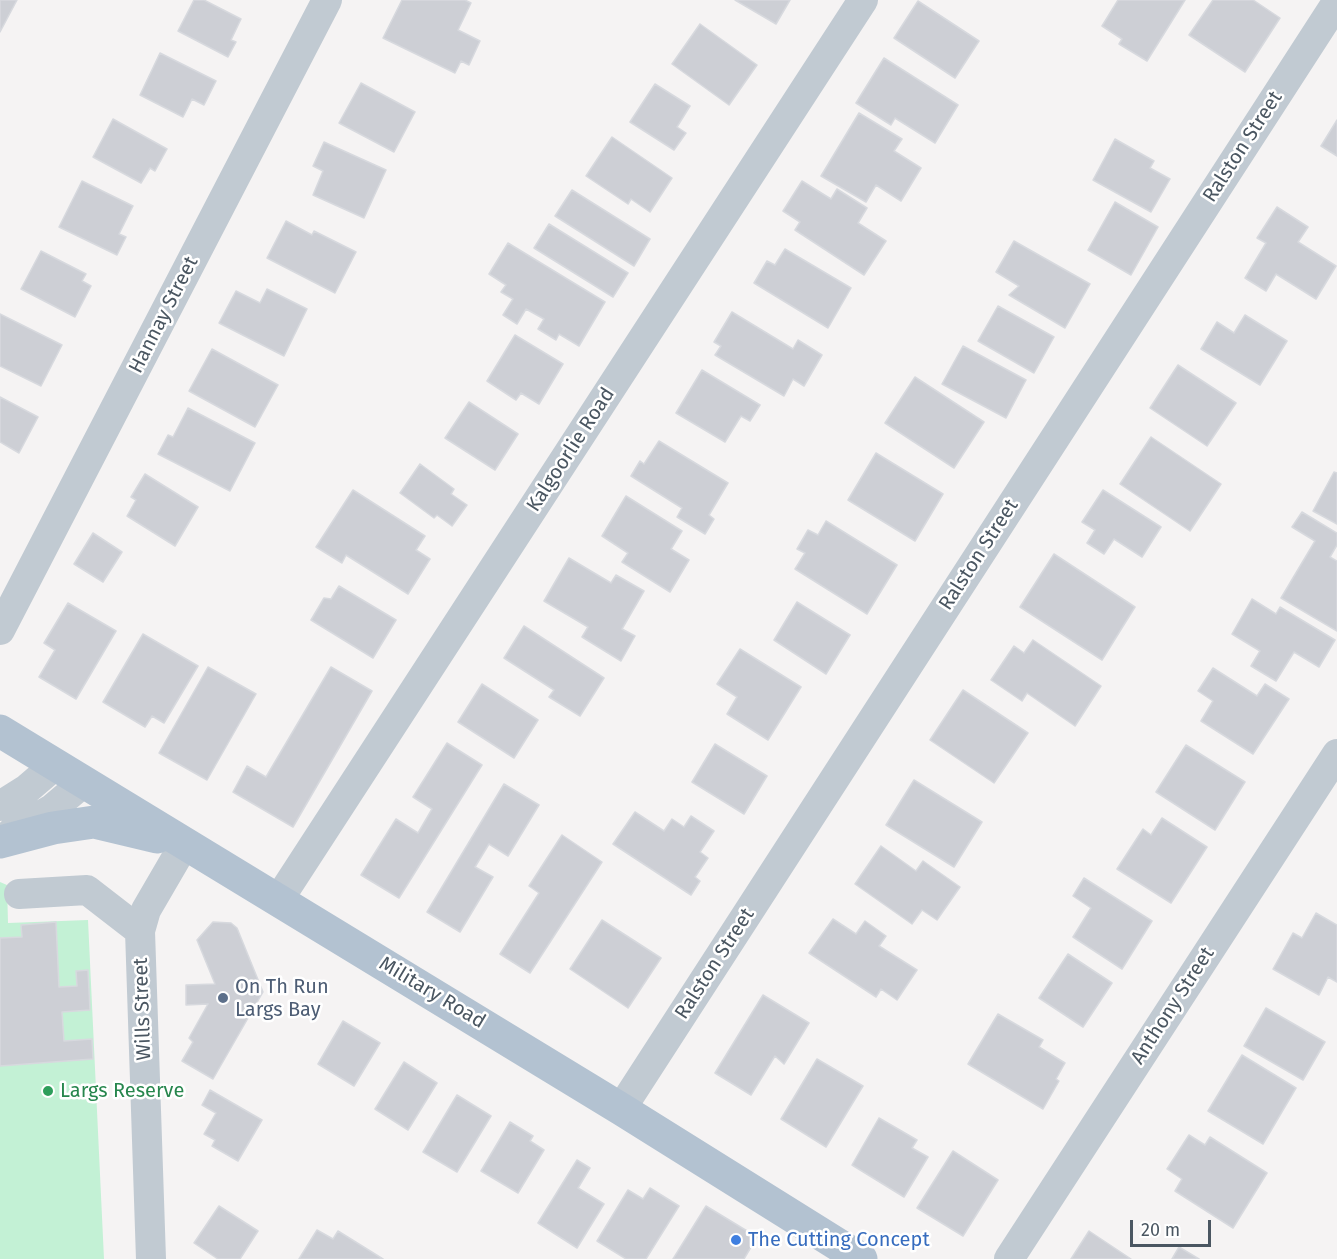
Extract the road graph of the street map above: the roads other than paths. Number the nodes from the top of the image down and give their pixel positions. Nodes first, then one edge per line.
1 (327, 0) edge
2 (863, 0) edge
3 (1337, 2) edge
4 (0, 630) edge
5 (0, 731) edge
6 (1337, 754) edge
7 (56, 765) junction
8 (84, 782) junction
9 (0, 806) edge
10 (0, 841) edge
11 (185, 843) junction
12 (20, 894) dead end
13 (279, 899) junction
14 (140, 931) junction
15 (621, 1109) junction
16 (151, 1259) edge
17 (861, 1259) edge
18 (1010, 1259) edge

1 - 4 street, Hannay Street
2 - 13 street, Kalgoorlie Road
3 - 15 street, Ralston Street
5 - 7 main road, Military Road
6 - 18 street, Anthony Street
7 - 8 main road, Military Road
7 - 9 street
8 - 10 street
8 - 11 main road, Military Road
10 - 11 main road
11 - 13 main road, Military Road
11 - 14 street, Wills Street
12 - 14 street
13 - 15 main road, Military Road
14 - 16 street, Wills Street
15 - 17 main road, Military Road

